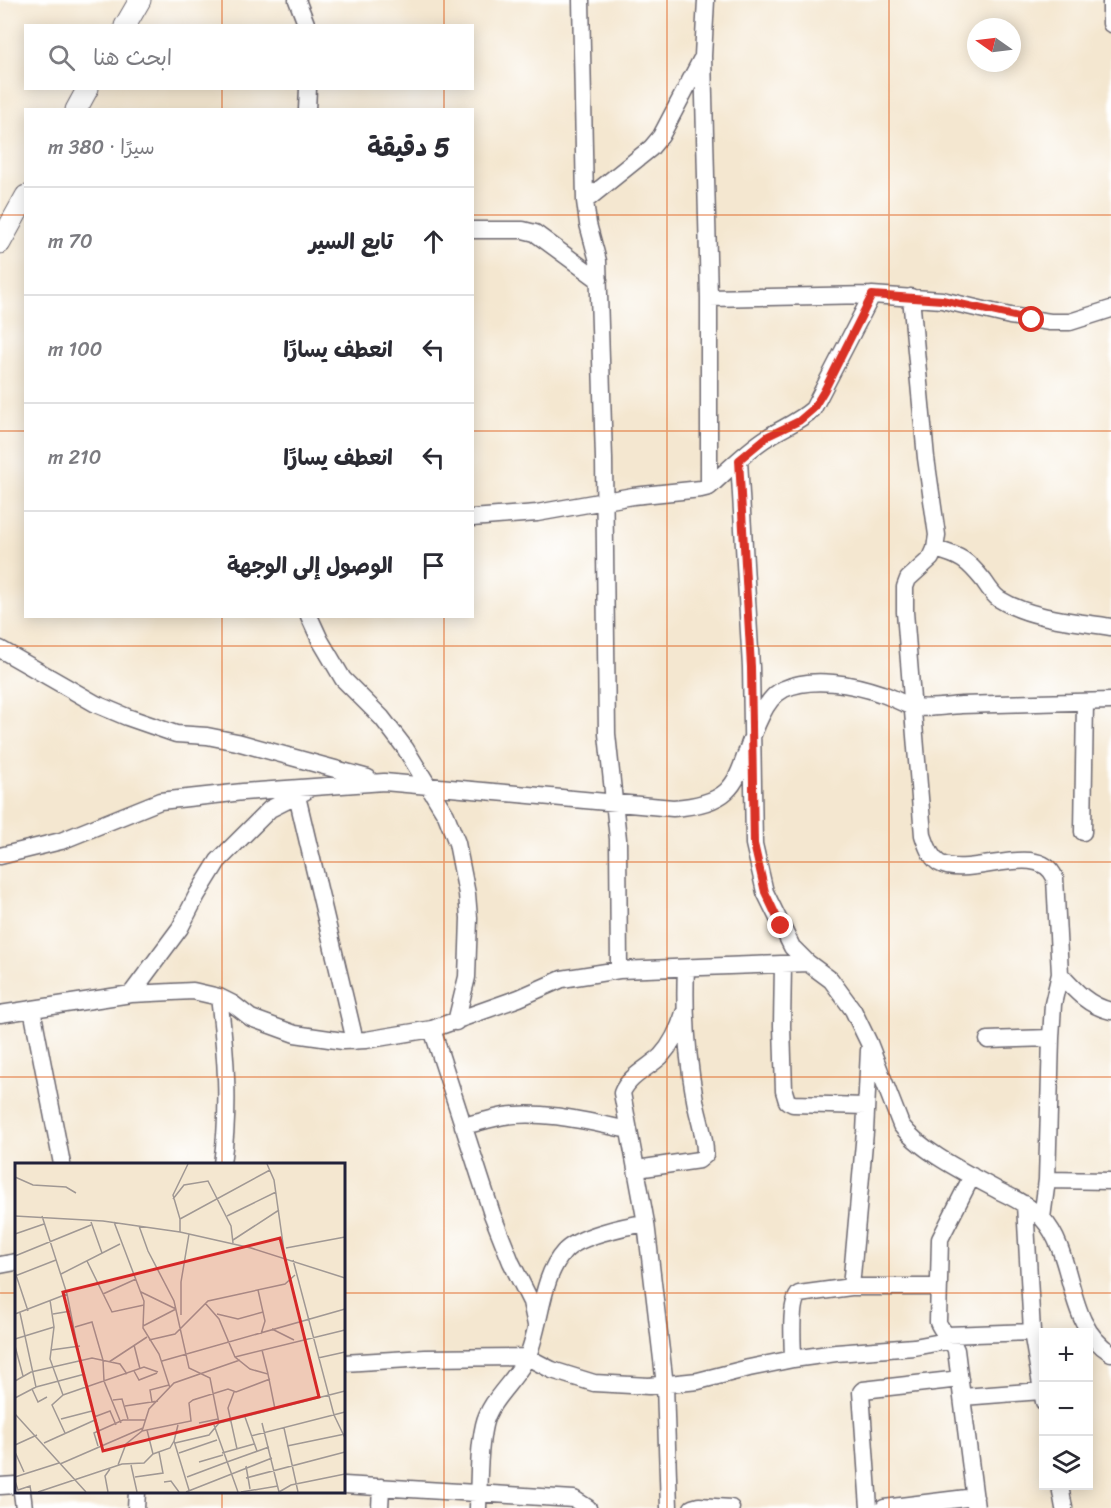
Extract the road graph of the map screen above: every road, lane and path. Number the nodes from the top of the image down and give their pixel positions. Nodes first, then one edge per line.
1 (140, 0) edge
2 (297, 0) edge
3 (581, 0) edge
4 (706, 0) edge
5 (1111, 0) edge
6 (126, 24) edge
7 (306, 24) edge
8 (1111, 24) edge
9 (703, 56) junction
10 (87, 90) edge
11 (308, 90) edge
12 (77, 108) edge
13 (307, 108) edge
14 (24, 200) edge
15 (585, 201) junction
16 (474, 230) edge
17 (0, 243) edge
18 (598, 280) junction
19 (872, 295) junction
20 (910, 297) junction
21 (709, 298) junction
22 (1111, 309) edge
23 (739, 460) junction
24 (709, 486) junction
25 (604, 502) junction
26 (474, 519) edge
27 (935, 549) junction
28 (310, 618) edge
29 (1111, 627) edge
30 (0, 649) edge
31 (1111, 701) edge
32 (1085, 702) junction
33 (913, 707) junction
34 (752, 733) junction
35 (384, 782) junction
36 (314, 787) junction
37 (430, 788) junction
38 (297, 796) junction
39 (615, 803) junction
40 (1083, 832) dead end
41 (0, 856) edge
42 (808, 963) junction
43 (783, 964) junction
44 (686, 968) junction
45 (619, 970) junction
46 (1060, 974) junction
47 (131, 994) junction
48 (219, 997) junction
49 (32, 1009) junction
50 (1111, 1011) edge
51 (684, 1013) junction
52 (0, 1014) edge
53 (456, 1022) junction
54 (432, 1029) junction
55 (1051, 1038) junction
56 (988, 1040) dead end
57 (355, 1041) junction
58 (869, 1043) junction
59 (866, 1107) junction
60 (462, 1126) junction
61 (629, 1130) junction
62 (62, 1163) edge
63 (222, 1163) edge
64 (637, 1169) junction
65 (972, 1176) junction
66 (1047, 1180) junction
67 (1111, 1181) edge
68 (1024, 1204) junction
69 (1042, 1218) junction
70 (646, 1223) junction
71 (15, 1262) edge
72 (0, 1265) edge
73 (851, 1287) junction
74 (939, 1287) junction
75 (537, 1328) junction
76 (1032, 1332) junction
77 (949, 1338) junction
78 (1111, 1353) edge
79 (527, 1357) junction
80 (793, 1359) junction
81 (345, 1363) edge
82 (960, 1379) junction
83 (1040, 1382) edge
84 (665, 1386) junction
85 (1039, 1396) edge
86 (963, 1397) junction
87 (15, 1485) edge
88 (345, 1485) edge
89 (0, 1486) edge
90 (381, 1487) junction
91 (1061, 1490) edge
92 (22, 1493) edge
93 (137, 1493) edge
94 (478, 1500) edge
95 (975, 1502) edge
96 (573, 1503) edge
97 (24, 1508) edge
98 (136, 1508) edge
99 (380, 1508) edge
100 (588, 1508) edge
101 (669, 1508) edge
102 (692, 1508) edge
103 (731, 1508) edge
104 (869, 1508) edge
105 (892, 1508) edge
106 (1064, 1508) edge

1 - 6 street
2 - 7 street
3 - 15 street
4 - 9 street
5 - 8 street
9 - 15 street
9 - 21 street
10 - 12 street
11 - 13 street
14 - 17 street
15 - 18 street
16 - 18 street
18 - 25 street
19 - 20 street
19 - 21 street
19 - 23 street
20 - 22 street
20 - 27 street
21 - 24 street
23 - 24 street
23 - 34 street
24 - 25 street
25 - 26 street
25 - 39 street
27 - 29 street
27 - 33 street
28 - 37 street
30 - 35 street
31 - 32 street
32 - 33 street
32 - 40 street
33 - 34 street
33 - 46 street
34 - 39 street
34 - 42 street
35 - 36 street
35 - 37 street
36 - 38 street
36 - 41 street
37 - 39 street
37 - 53 street
38 - 47 street
38 - 57 street
39 - 45 street
42 - 43 street
42 - 58 street
43 - 44 street
43 - 59 street
44 - 45 street
44 - 51 street
45 - 53 street
46 - 50 street
46 - 55 street
47 - 48 street
47 - 49 street
48 - 57 street
48 - 63 street
49 - 52 street
49 - 62 street
51 - 61 street
51 - 64 street
53 - 54 street
54 - 57 street
54 - 60 street
55 - 56 street
55 - 66 street
58 - 59 street
58 - 65 street
59 - 73 street
60 - 61 street
60 - 75 street
61 - 64 street
64 - 70 street
65 - 68 street
65 - 74 street
66 - 67 street
66 - 69 street
68 - 69 street
68 - 76 street
69 - 78 street
70 - 75 street
70 - 84 street
71 - 72 street
73 - 74 street
73 - 80 street
74 - 77 street
75 - 79 street
76 - 77 street
76 - 83 street
77 - 80 street
77 - 82 street
79 - 81 street
79 - 84 street
79 - 94 street
80 - 84 street
82 - 86 street
82 - 104 street
84 - 101 street
85 - 86 street
86 - 95 street
87 - 89 street
88 - 90 street
90 - 94 street
90 - 99 street
91 - 106 street
92 - 97 street
93 - 98 street
94 - 96 street
95 - 105 street
96 - 100 street
102 - 103 street

